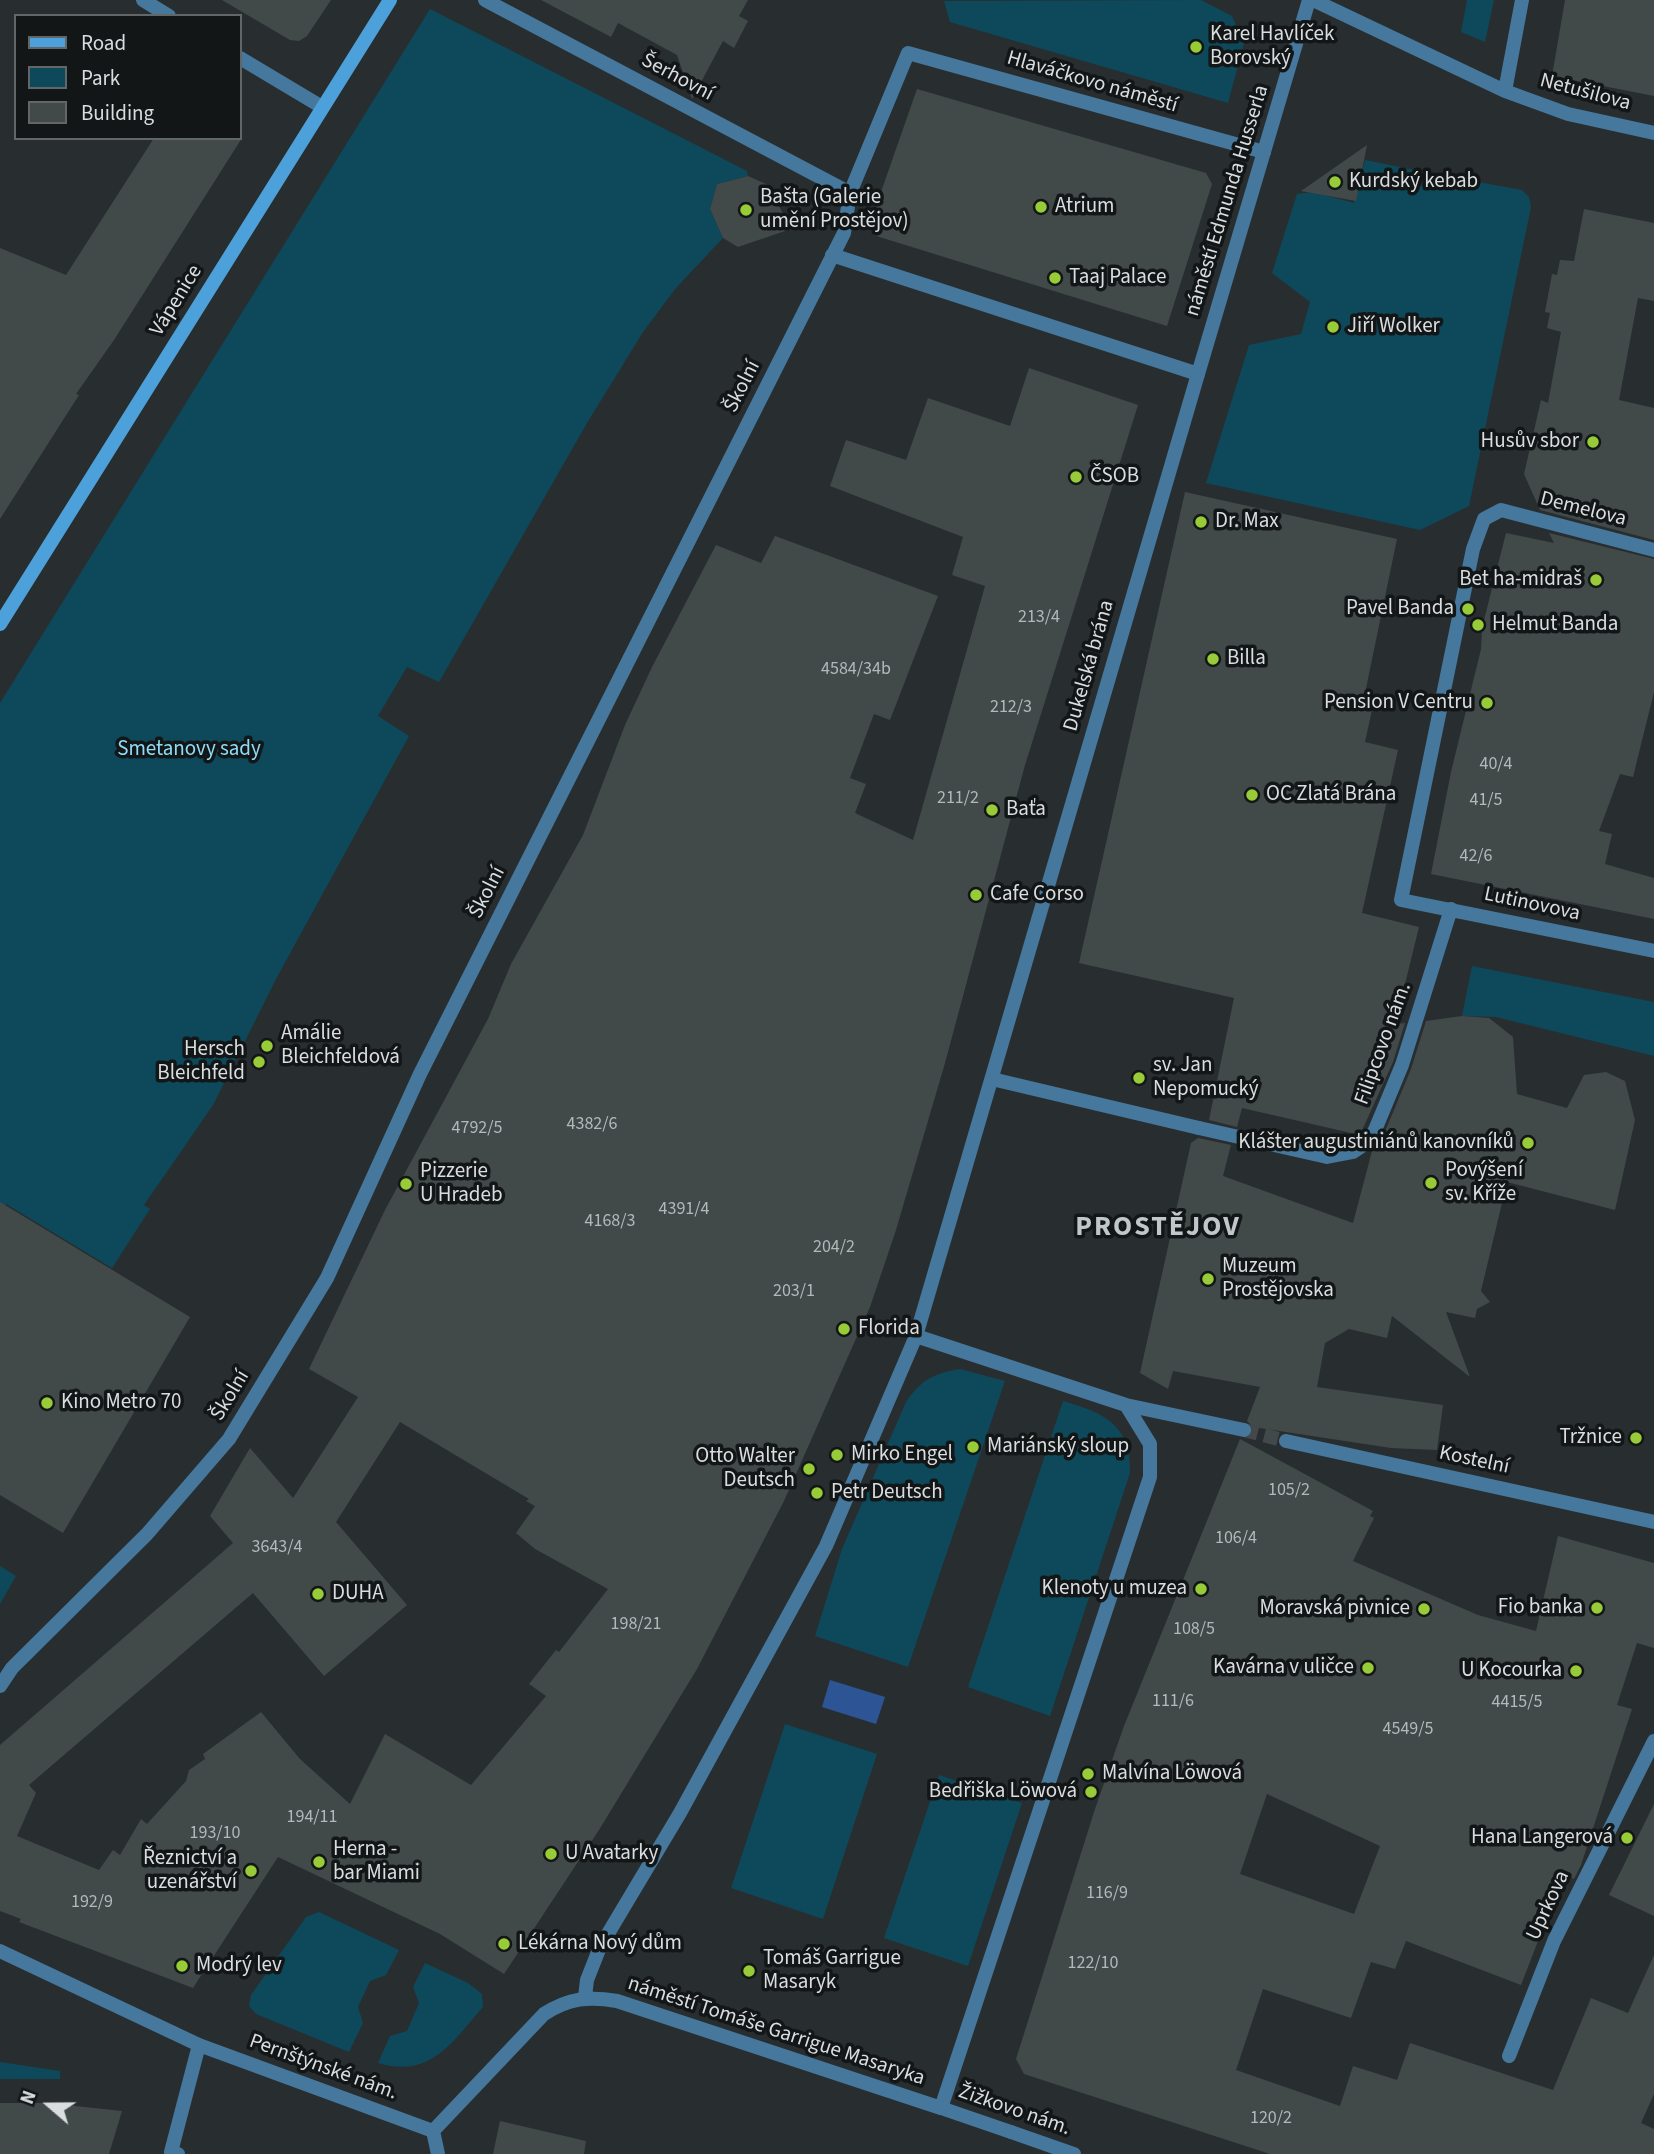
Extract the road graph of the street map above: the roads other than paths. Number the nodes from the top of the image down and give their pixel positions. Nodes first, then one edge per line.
1 (143, 0) edge
2 (390, 0) edge
3 (485, 0) edge
4 (1311, 0) edge
5 (1522, 0) edge
6 (166, 14) edge
7 (908, 52) joint
8 (242, 59) edge
9 (1505, 91) junction
10 (322, 107) junction
11 (1654, 132) edge
12 (1264, 152) junction
13 (850, 193) junction
14 (832, 255) junction
15 (1198, 374) junction
16 (1654, 550) edge
17 (0, 624) edge
18 (1401, 900) joint
19 (1451, 909) junction
20 (1654, 951) edge
21 (992, 1079) junction
22 (916, 1336) junction
23 (1126, 1405) junction
24 (1244, 1430) tunnel mouth
25 (1286, 1441) tunnel mouth
26 (1654, 1522) edge
27 (0, 1686) edge
28 (1654, 1741) edge
29 (0, 1951) edge
30 (585, 1997) junction
31 (199, 2045) junction
32 (1509, 2056) dead end
33 (941, 2108) junction
34 (433, 2132) junction
35 (178, 2154) edge
36 (438, 2154) edge
37 (1074, 2154) edge

1 - 6 street
2 - 10 main road, Vápenice
3 - 13 street, Šerhovní
4 - 9 street, náměstí Edmunda Husserla
4 - 12 street, náměstí Edmunda Husserla
5 - 9 street
7 - 12 street, Hlaváčkovo náměstí
7 - 13 street, Školní
8 - 10 street
9 - 11 street, Netušilova
10 - 17 main road, Vápenice
12 - 15 street, náměstí Edmunda Husserla
13 - 14 street, Školní
14 - 15 street
14 - 27 street, Školní
15 - 21 street, Dukelská brána
16 - 18 street, Demelova
18 - 19 street, Lutinovova
19 - 20 street, Lutinovova
19 - 21 street, Filipcovo nám.
21 - 22 street
22 - 23 street
22 - 30 street
23 - 24 street
23 - 33 street, náměstí Tomáše Garrigue Masaryka
25 - 26 street, Kostelní
28 - 32 street, Uprkova
29 - 31 street, Pernštýnské nám.
30 - 33 street, náměstí Tomáše Garrigue Masaryka
30 - 34 street
31 - 34 street, Pernštýnské nám.
31 - 35 street
33 - 37 street, Žižkovo nám.
34 - 36 street

